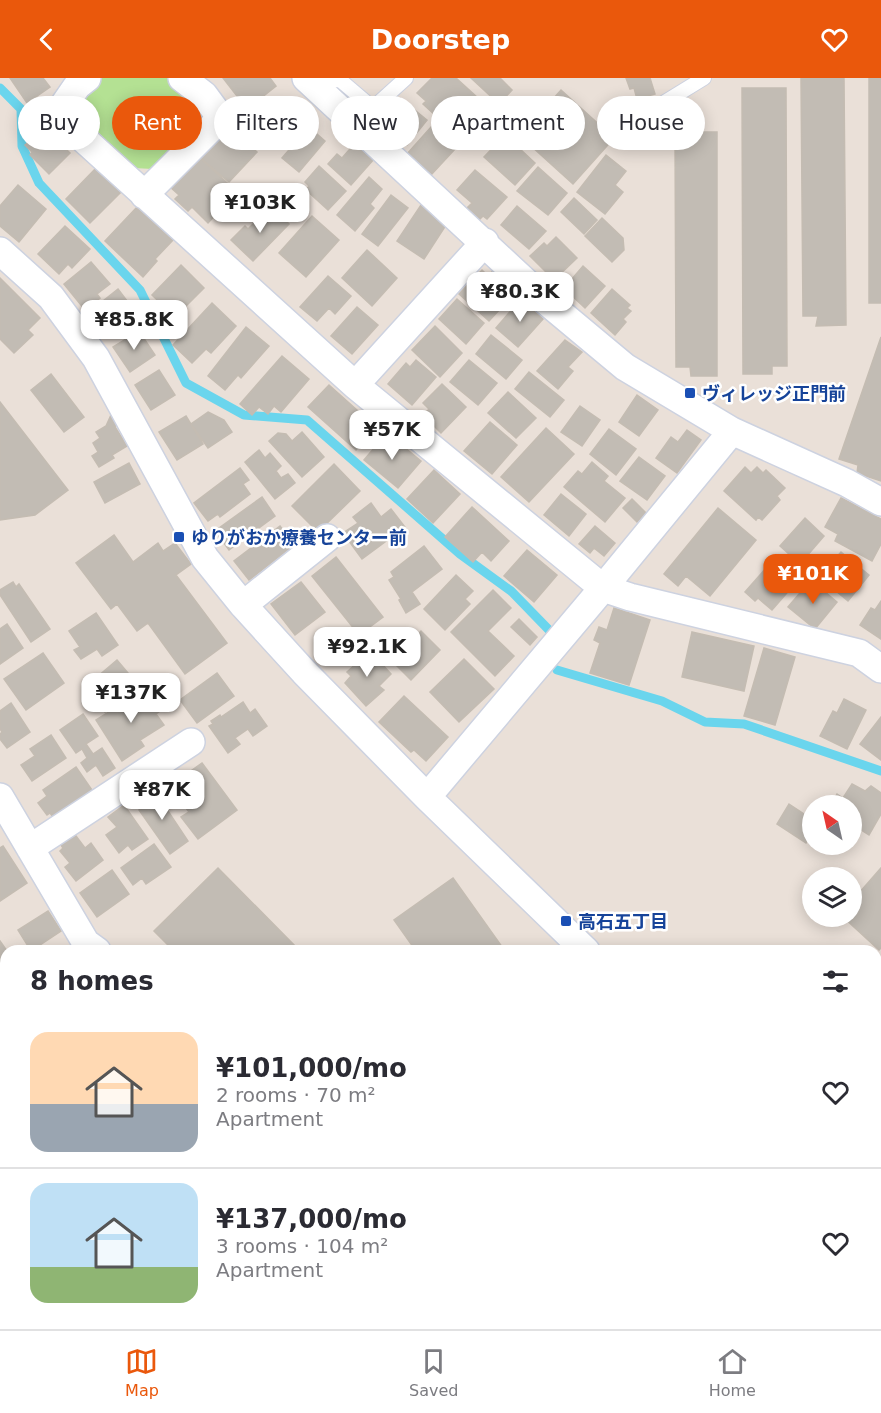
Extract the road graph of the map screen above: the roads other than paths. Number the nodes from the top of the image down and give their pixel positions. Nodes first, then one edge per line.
1 (182, 78) edge
2 (406, 78) edge
3 (703, 78) edge
4 (308, 80) edge
5 (79, 81) edge
6 (674, 96) edge
7 (144, 195) junction
8 (485, 242) junction
9 (0, 251) edge
10 (355, 385) junction
11 (732, 431) junction
12 (881, 502) edge
13 (327, 538) dead end
14 (603, 588) junction
15 (243, 605) junction
16 (881, 669) edge
17 (191, 742) dead end
18 (0, 797) edge
19 (427, 797) junction
20 (30, 848) junction
21 (89, 945) edge
22 (580, 945) edge

1 - 7 street
2 - 4 lane
3 - 6 lane
4 - 8 street
5 - 7 street
7 - 10 street
8 - 10 street
8 - 11 street
9 - 15 street
10 - 14 street
11 - 12 street
11 - 14 street
13 - 15 street
14 - 16 street
14 - 19 street
15 - 19 street
17 - 20 street
18 - 20 street
19 - 22 street
20 - 21 street

